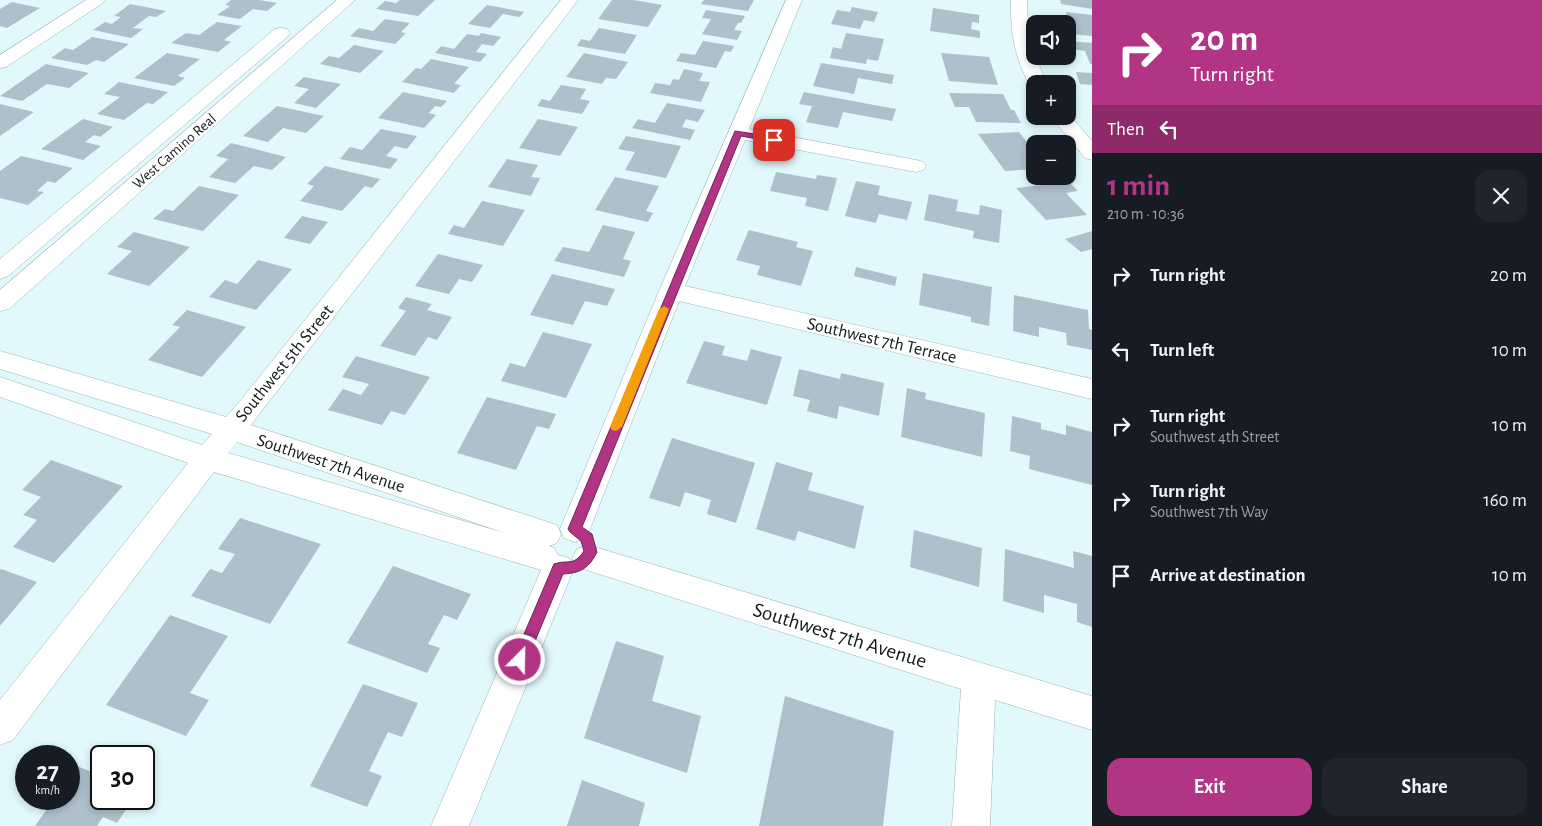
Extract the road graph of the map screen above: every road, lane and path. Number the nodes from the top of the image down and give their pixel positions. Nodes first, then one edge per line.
1 (97, 0) edge
2 (347, 0) edge
3 (570, 0) edge
4 (794, 0) edge
5 (1019, 0) edge
6 (318, 25) junction
7 (0, 63) edge
8 (1035, 75) edge
9 (1068, 125) edge
10 (738, 133) junction
11 (1092, 154) edge
12 (916, 166) dead end
13 (0, 271) edge
14 (671, 291) junction
15 (0, 303) edge
16 (0, 360) edge
17 (0, 387) edge
18 (1092, 389) edge
19 (231, 429) junction
20 (209, 459) junction
21 (562, 549) junction
22 (979, 678) junction
23 (1092, 713) edge
24 (0, 728) edge
25 (450, 826) edge
26 (971, 826) edge

1 - 7 street
2 - 6 street, West Camino Real
3 - 19 street, Southwest 5th Street
4 - 10 street
5 - 8 street
6 - 13 street, West Camino Real
6 - 15 street, West Camino Real
9 - 11 street
10 - 12 street
10 - 14 street
14 - 18 street, Southwest 7th Terrace
14 - 21 street
16 - 19 street, Southwest 7th Avenue
17 - 20 street, Southwest 7th Avenue
19 - 20 street, Southwest 5th Street
19 - 21 street, Southwest 7th Avenue
20 - 21 street, Southwest 7th Avenue
20 - 24 street, Southwest 5th Street
21 - 22 street, Southwest 7th Avenue
21 - 25 street
22 - 23 street, Southwest 7th Avenue
22 - 26 street

